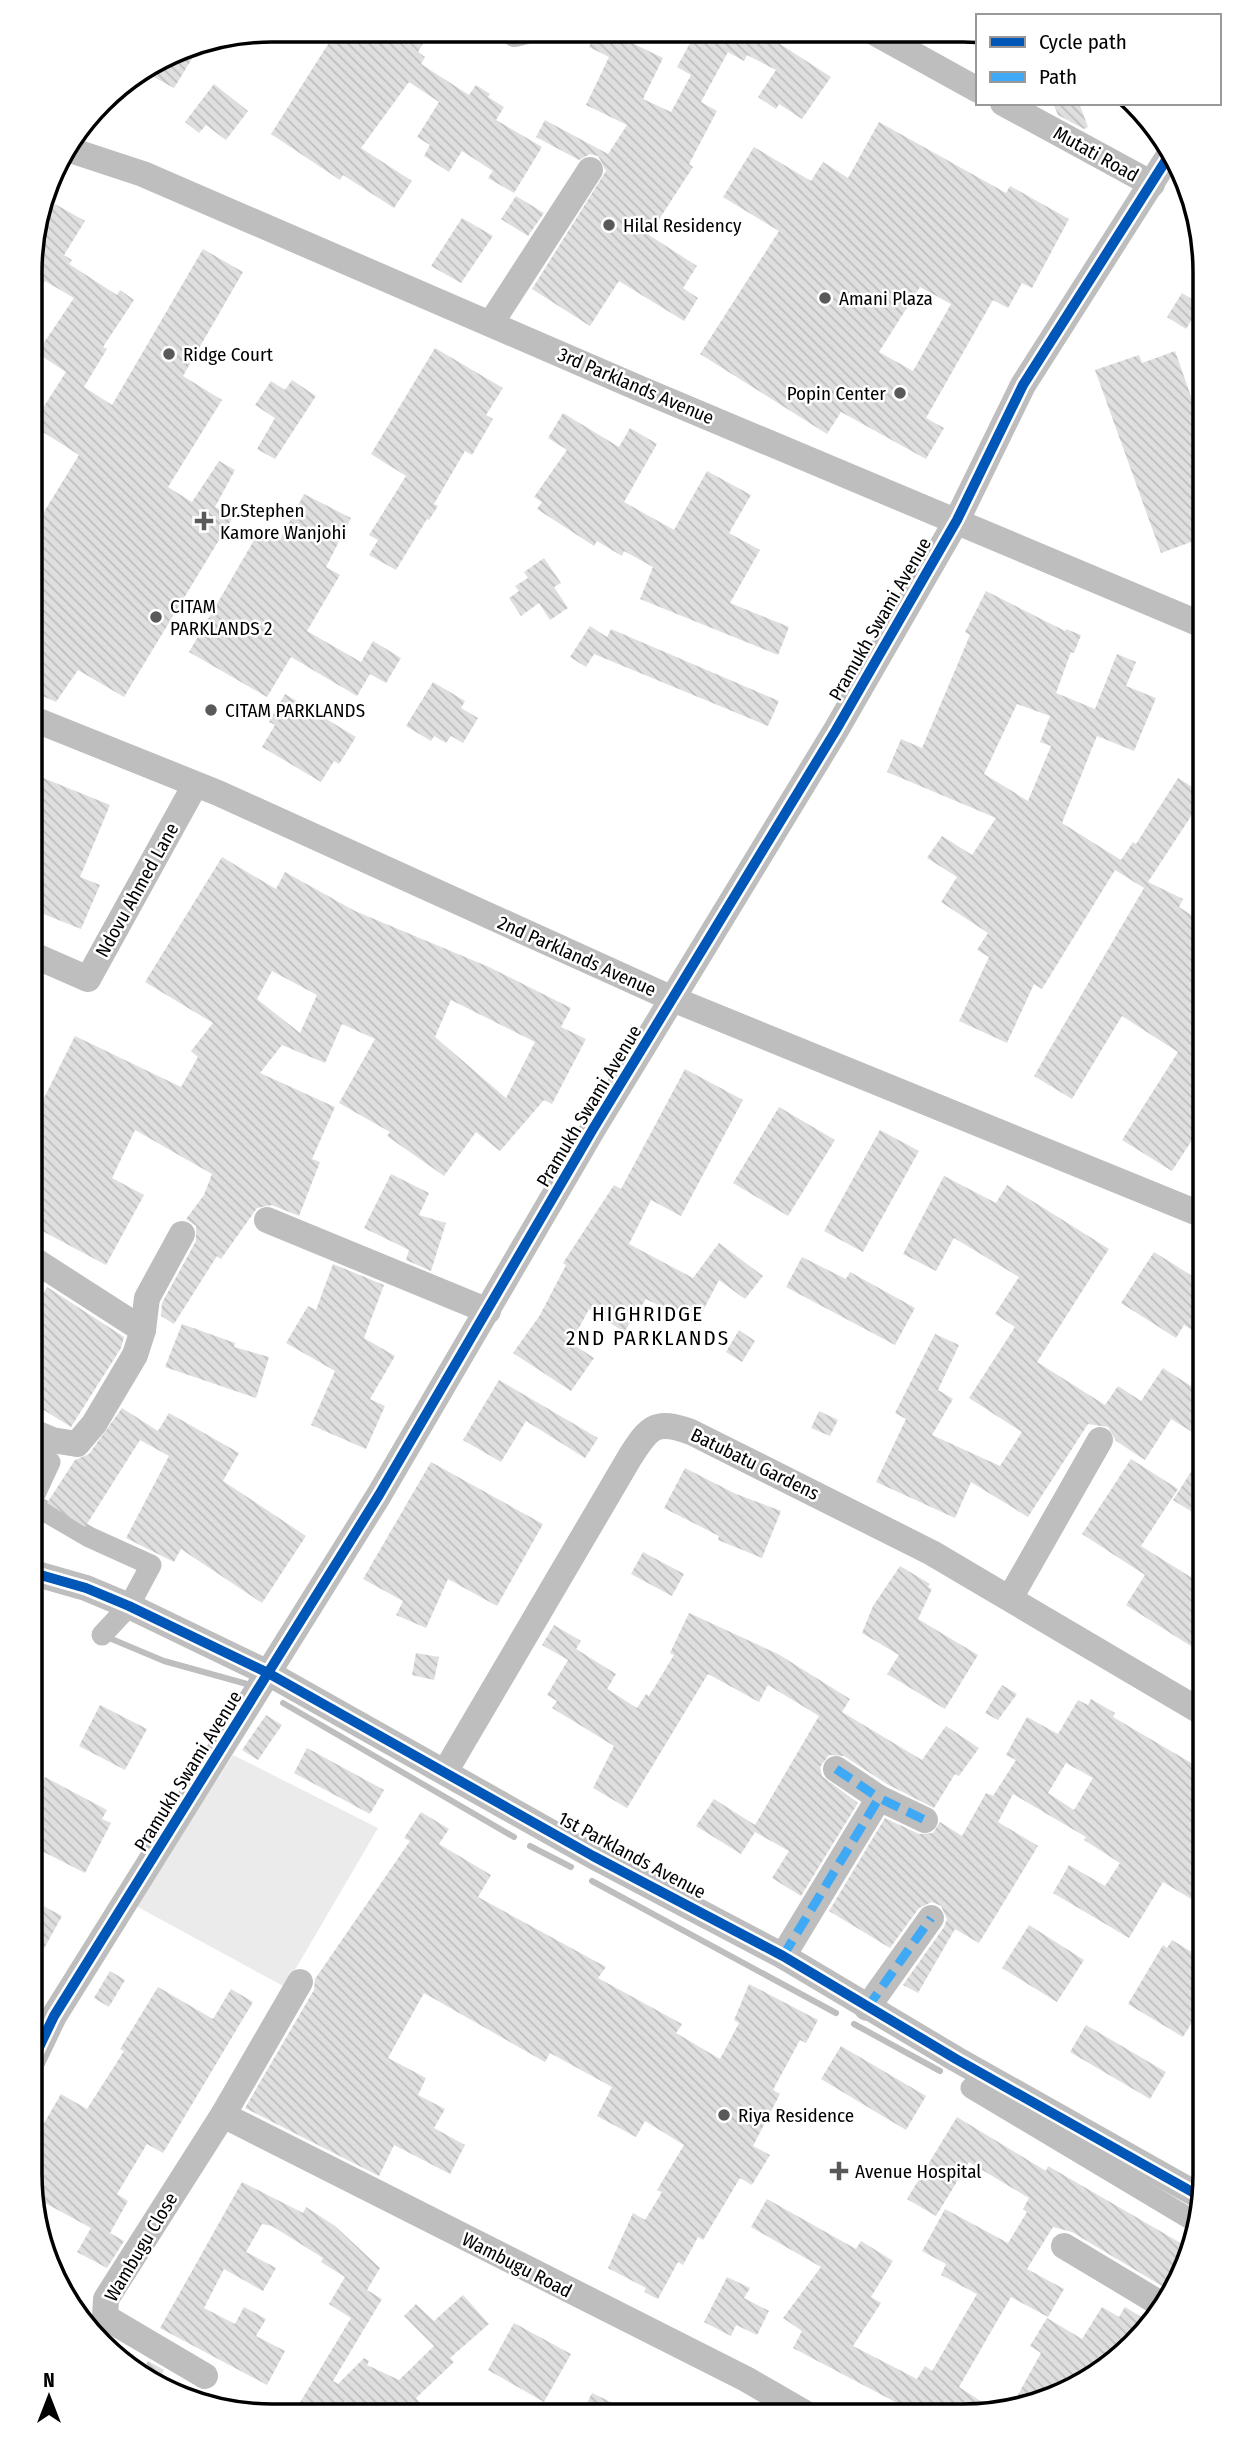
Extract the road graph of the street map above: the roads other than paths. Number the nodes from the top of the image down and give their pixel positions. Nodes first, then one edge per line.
1 (891, 42) edge
2 (976, 89) edge
3 (1007, 105) edge
4 (76, 152) edge
5 (1165, 163) edge
6 (590, 170) dead end
7 (1152, 184) junction
8 (491, 323) junction
9 (957, 520) junction
10 (1193, 621) edge
11 (42, 722) edge
12 (195, 785) junction
13 (42, 959) edge
14 (674, 1000) junction
15 (1193, 1211) edge
16 (267, 1220) dead end
17 (182, 1234) dead end
18 (42, 1265) edge
19 (488, 1311) junction
20 (143, 1331) junction
21 (42, 1436) edge
22 (1100, 1440) dead end
23 (42, 1575) edge
24 (1010, 1598) junction
25 (268, 1673) junction
26 (1193, 1707) edge
27 (836, 1769) dead end
28 (444, 1772) junction
29 (880, 1798) junction
30 (925, 1820) dead end
31 (930, 1918) dead end
32 (783, 1956) junction
33 (300, 1982) dead end
34 (867, 2008) junction
35 (42, 2041) edge
36 (223, 2115) junction
37 (1193, 2192) edge
38 (1064, 2246) dead end
39 (1155, 2301) edge
40 (205, 2376) dead end
41 (789, 2404) edge

1 - 2 street
3 - 7 street, Mutati Road
4 - 8 street, 3rd Parklands Avenue
5 - 7 street, Pramukh Swami Avenue
6 - 8 street
7 - 9 street, Pramukh Swami Avenue
8 - 9 street, 3rd Parklands Avenue
9 - 10 street, 3rd Parklands Avenue
9 - 14 street, Pramukh Swami Avenue
11 - 12 street, 2nd Parklands Avenue
12 - 13 street, Ndovu Ahmed Lane
12 - 14 street, 2nd Parklands Avenue
14 - 15 street, 2nd Parklands Avenue
14 - 19 street, Pramukh Swami Avenue
16 - 19 street
17 - 20 street
18 - 20 street
19 - 25 street, Pramukh Swami Avenue
20 - 21 street
22 - 24 street
23 - 25 street, 1st Parklands Avenue
24 - 26 street, Batubatu Gardens
24 - 28 street, Batubatu Gardens
25 - 28 street, 1st Parklands Avenue
25 - 35 street, Pramukh Swami Avenue
27 - 29 street
28 - 32 street, 1st Parklands Avenue
29 - 30 street
29 - 32 street
31 - 34 street
32 - 34 street, 1st Parklands Avenue
33 - 36 street
34 - 37 street, 1st Parklands Avenue
36 - 40 street, Wambugu Close
36 - 41 street, Wambugu Road
38 - 39 street

